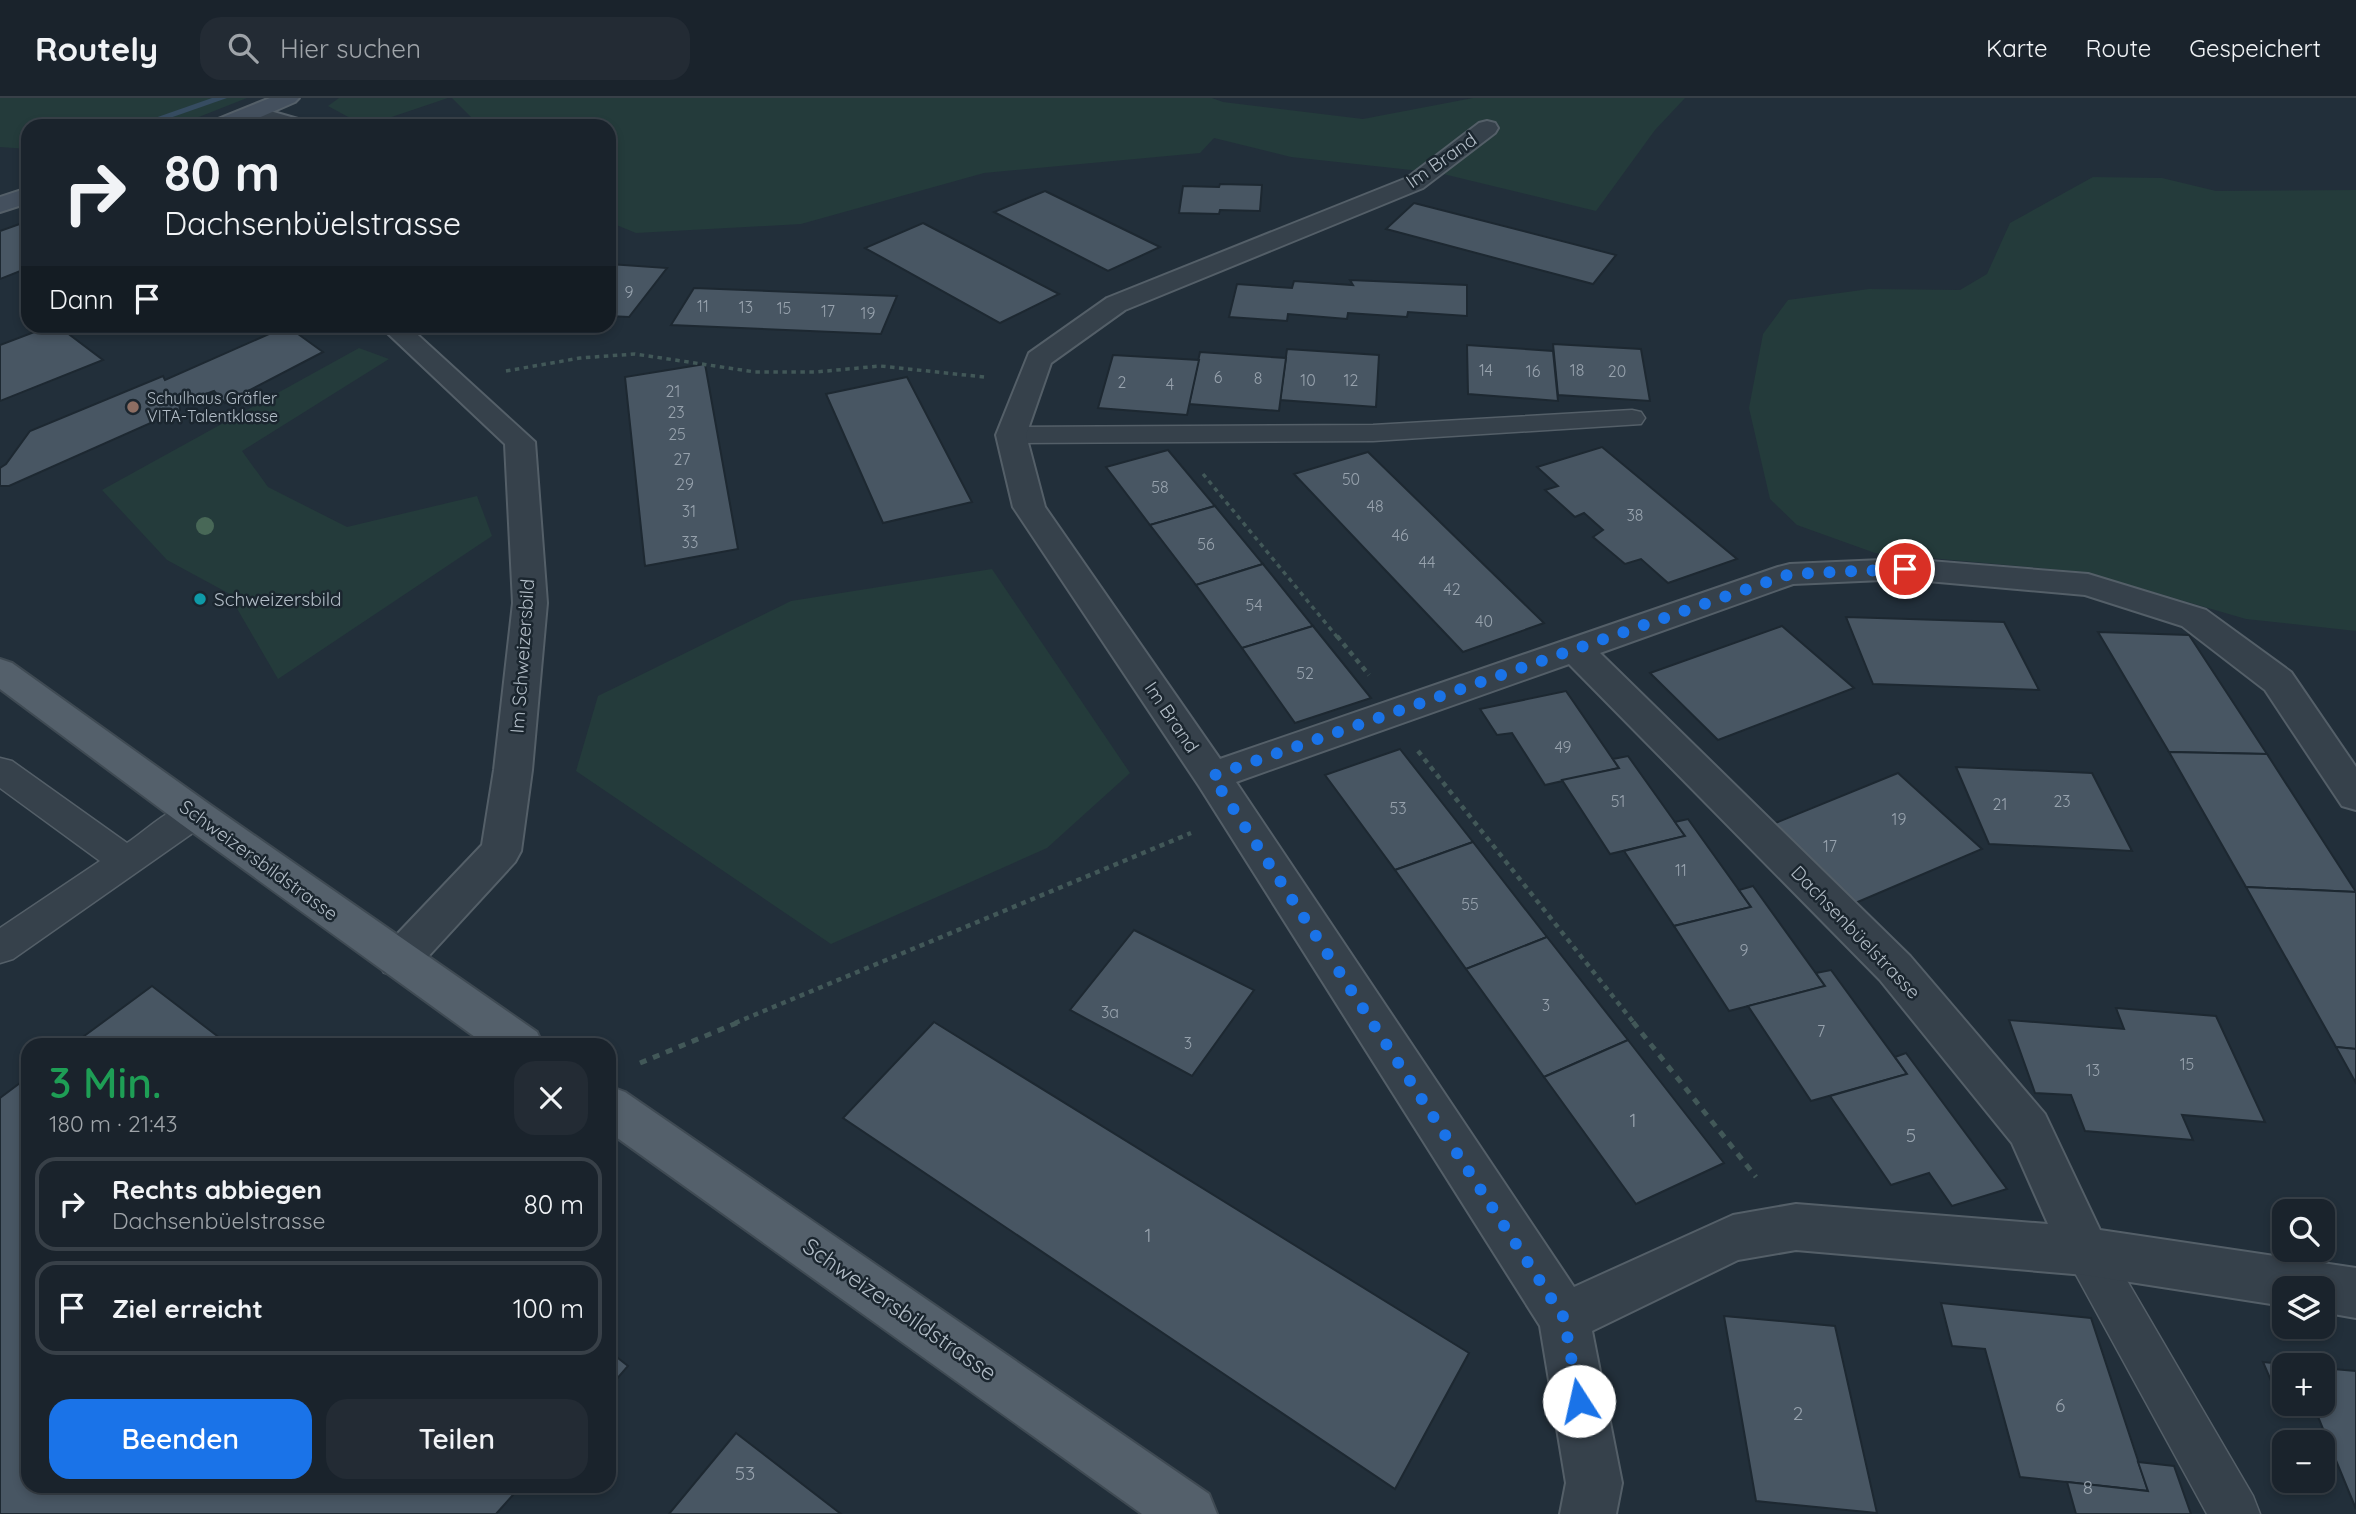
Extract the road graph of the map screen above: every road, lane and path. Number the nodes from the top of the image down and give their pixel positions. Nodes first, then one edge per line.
1 (288, 98) edge
2 (256, 113) junction
3 (240, 119) edge
4 (274, 119) edge
5 (1487, 128) dead end
6 (21, 198) edge
7 (0, 205) edge
8 (401, 333) edge
9 (454, 381) junction
10 (1030, 382) junction
11 (1632, 418) dead end
12 (1170, 433) junction
13 (1011, 435) junction
14 (1576, 650) junction
15 (0, 671) edge
16 (1394, 713) junction
17 (0, 770) edge
18 (1212, 776) junction
19 (2356, 796) edge
20 (195, 814) junction
21 (1237, 814) junction
22 (127, 862) junction
23 (0, 948) edge
24 (399, 960) junction
25 (511, 1038) edge
26 (622, 1086) edge
27 (1796, 1227) junction
28 (2085, 1251) junction
29 (2356, 1293) edge
30 (1564, 1318) junction
31 (1189, 1514) edge
32 (1588, 1514) edge
33 (2235, 1514) edge

1 - 2 street
2 - 3 street
2 - 4 street
5 - 10 street, Im Brand
6 - 7 street
8 - 9 street, Im Schweizersbild
9 - 10 path
9 - 24 street, Im Schweizersbild
10 - 13 street, Im Brand
11 - 12 lane
12 - 13 lane
12 - 16 path
13 - 18 street, Im Brand
14 - 16 street
14 - 19 street
14 - 28 street, Dachsenbüelstrasse
15 - 20 main road, Schweizersbildstrasse
16 - 18 street
16 - 27 path
17 - 22 lane
18 - 21 street, Im Brand
20 - 22 lane
20 - 24 main road, Schweizersbildstrasse
21 - 26 path
21 - 30 street, Im Brand
22 - 23 lane
24 - 25 main road, Schweizersbildstrasse
26 - 31 main road, Schweizersbildstrasse
27 - 28 street
27 - 30 street
28 - 29 street
28 - 33 lane
30 - 32 street, Im Brand

